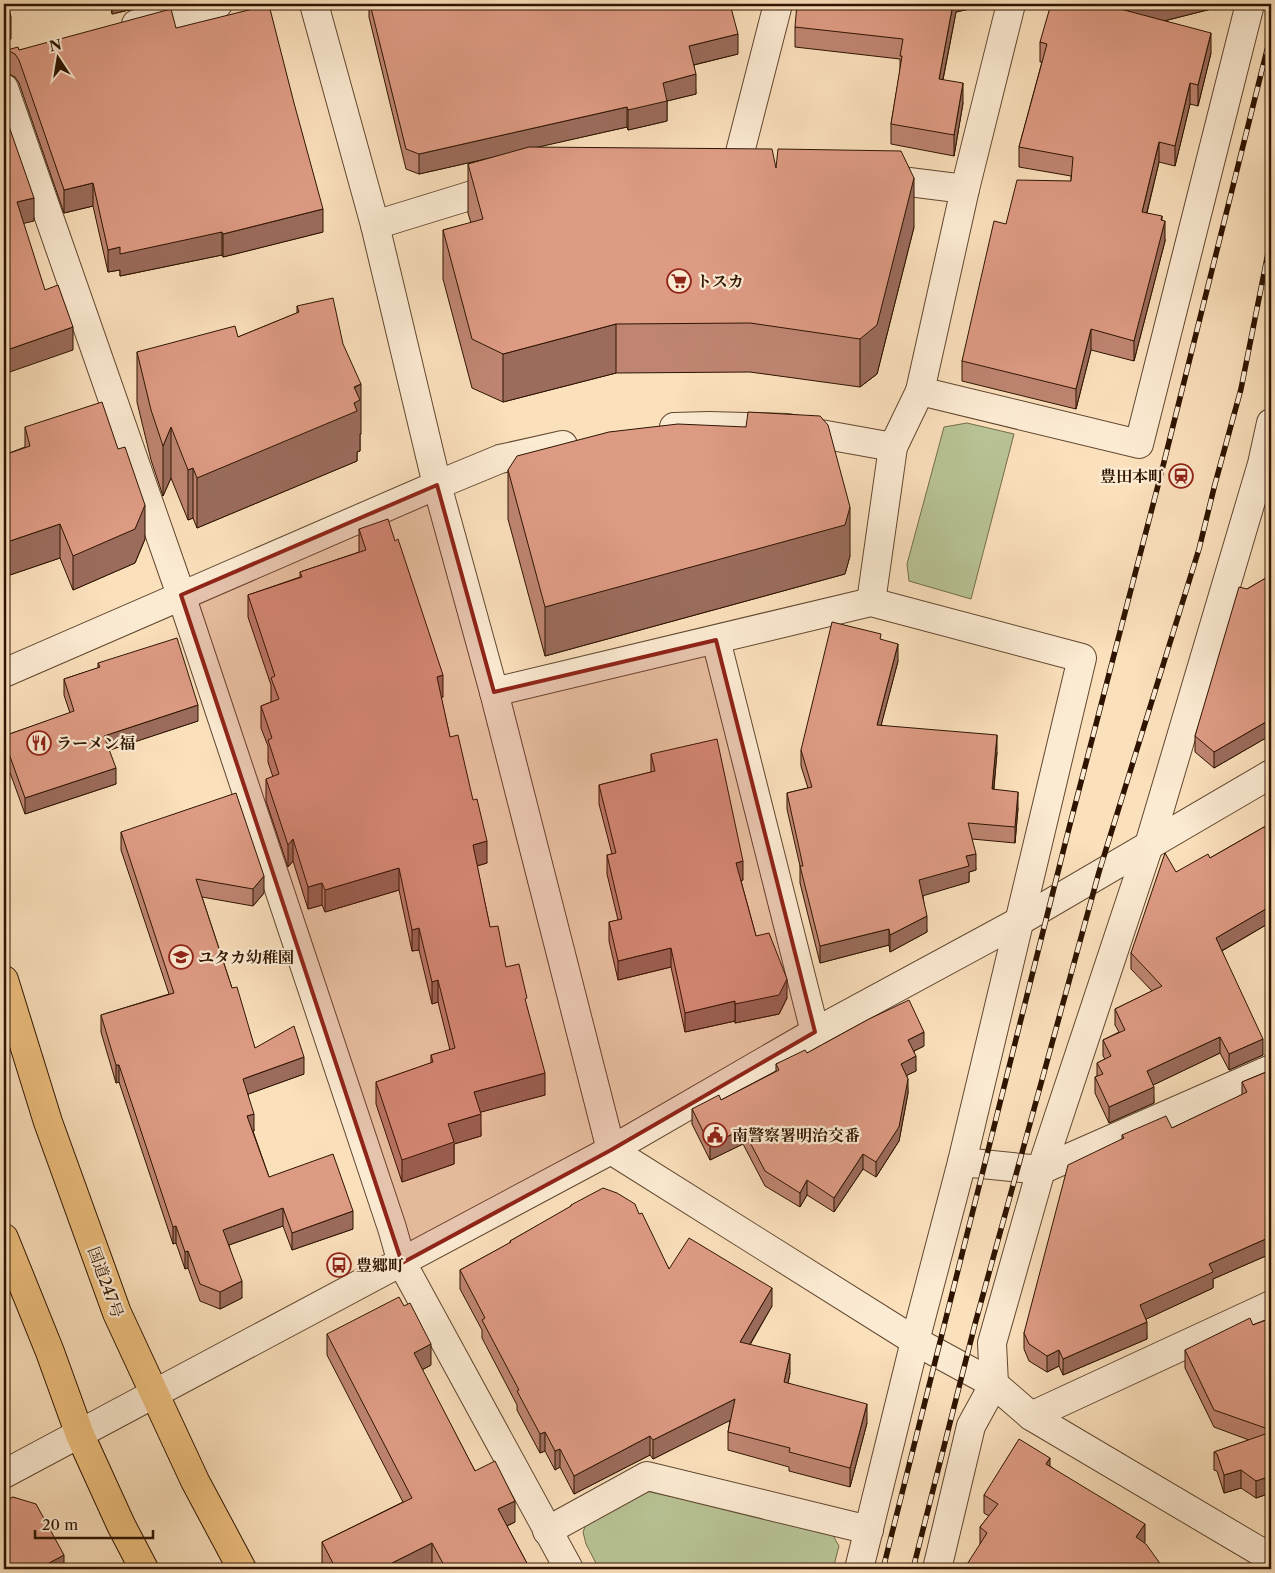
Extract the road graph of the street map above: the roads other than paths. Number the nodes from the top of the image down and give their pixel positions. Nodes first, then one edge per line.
1 (218, 4) edge
2 (314, 4) edge
3 (778, 4) edge
4 (1011, 4) edge
5 (1250, 4) edge
6 (115, 29) edge
7 (4, 88) edge
8 (709, 162) edge
9 (857, 176) edge
10 (533, 179) edge
11 (965, 190) junction
12 (375, 225) junction
13 (920, 391) junction
14 (1271, 423) edge
15 (650, 429) edge
16 (584, 440) edge
17 (893, 448) junction
18 (1267, 474) edge
19 (437, 485) junction
20 (181, 595) junction
21 (871, 602) junction
22 (716, 640) junction
23 (4, 672) edge
24 (494, 692) junction
25 (1271, 774) edge
26 (1149, 845) junction
27 (1018, 922) junction
28 (4, 980) edge
29 (815, 1032) junction
30 (1271, 1069) edge
31 (611, 1150) junction
32 (962, 1162) junction
33 (1041, 1170) junction
34 (4, 1238) edge
35 (402, 1262) junction
36 (1271, 1305) edge
37 (915, 1341) junction
38 (994, 1384) junction
39 (154, 1395) junction
40 (1031, 1416) junction
41 (80, 1435) junction
42 (4, 1474) edge
43 (548, 1530) junction
44 (869, 1530) junction
45 (1271, 1558) edge
46 (144, 1569) edge
47 (242, 1569) edge
48 (568, 1569) edge
49 (859, 1569) edge
50 (937, 1569) edge

1 - 6 street
2 - 12 street
3 - 8 street
4 - 11 street
5 - 13 street
7 - 20 street
9 - 11 street
10 - 12 street
11 - 13 street
12 - 19 street
13 - 17 street
14 - 18 street
15 - 17 street
16 - 19 street
17 - 21 street
18 - 26 street
19 - 20 street
19 - 24 street
20 - 23 street
20 - 35 street
21 - 22 street
21 - 27 street
22 - 24 street
22 - 29 street
24 - 31 street
25 - 26 street
26 - 27 street
26 - 33 street
27 - 29 street
27 - 32 street
28 - 39 highway, 国道247号
29 - 31 street
30 - 33 street
31 - 35 street
31 - 37 street
32 - 33 street
32 - 37 street
33 - 38 street
34 - 41 highway
35 - 39 street
35 - 43 street
36 - 40 street
37 - 38 street
37 - 44 street
38 - 40 street
38 - 50 street
39 - 41 street
39 - 47 highway, 国道247号
40 - 45 street
41 - 42 street
41 - 46 highway
43 - 44 street
43 - 48 street
44 - 49 street

